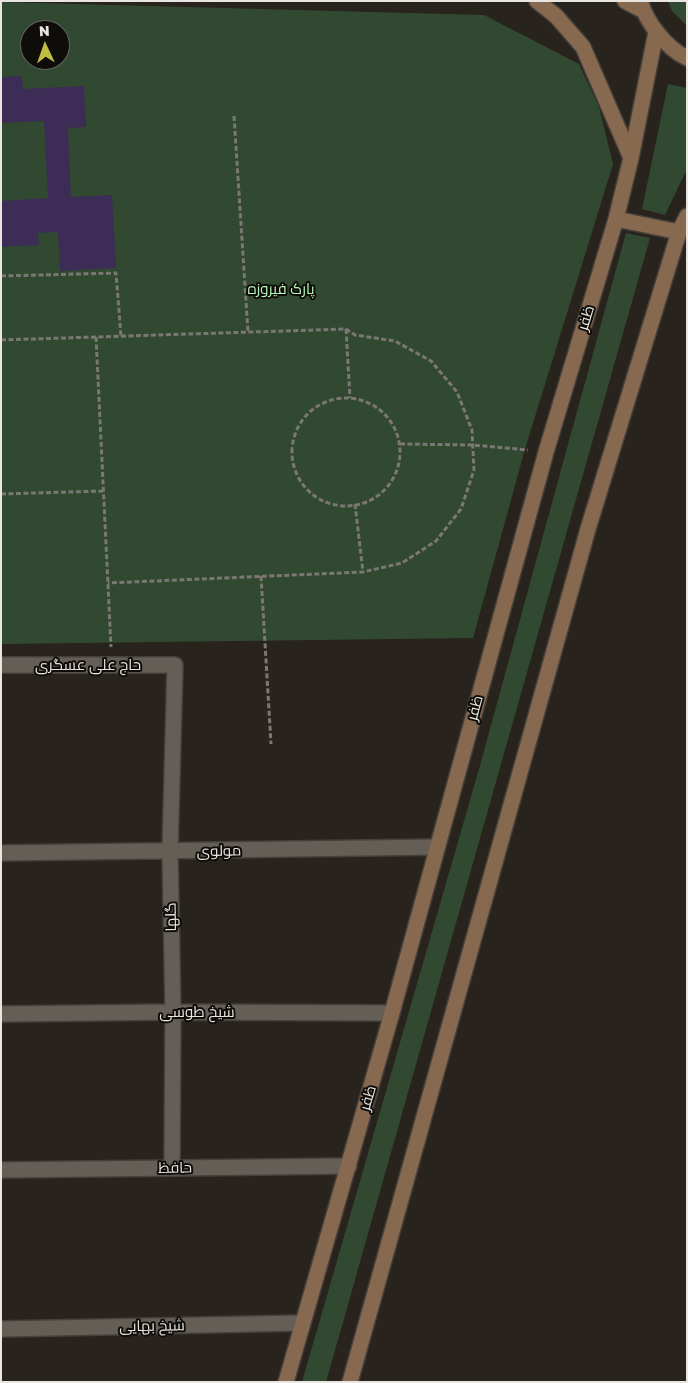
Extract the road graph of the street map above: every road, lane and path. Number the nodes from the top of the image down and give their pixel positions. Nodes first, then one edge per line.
1 (538, 1) edge
2 (625, 1) edge
3 (642, 6) edge
4 (656, 32) junction
5 (687, 58) edge
6 (234, 116) dead end
7 (631, 158) junction
8 (687, 216) edge
9 (616, 219) junction
10 (679, 232) junction
11 (1, 276) edge
12 (346, 328) junction
13 (248, 332) junction
14 (121, 336) junction
15 (96, 337) junction
16 (1, 340) edge
17 (350, 398) junction
18 (400, 444) junction
19 (473, 445) junction
20 (546, 452) junction
21 (103, 491) junction
22 (1, 494) edge
23 (355, 504) junction
24 (362, 572) junction
25 (261, 576) junction
26 (108, 583) junction
27 (1, 665) edge
28 (112, 665) junction
29 (175, 665) joint
30 (271, 744) dead end
31 (437, 847) junction
32 (170, 852) junction
33 (1, 853) edge
34 (173, 1012) junction
35 (392, 1012) junction
36 (1, 1014) edge
37 (349, 1166) junction
38 (172, 1168) junction
39 (1, 1170) edge
40 (302, 1323) junction
41 (1, 1329) edge
42 (286, 1382) edge
43 (350, 1382) edge

1 - 7 street
2 - 3 street
3 - 4 street
4 - 5 street
4 - 7 street, ظفر
6 - 13 path
7 - 9 street, ظفر
8 - 10 street
9 - 10 street
9 - 20 street, ظفر
10 - 43 street
11 - 14 path
12 - 13 path
12 - 17 path
12 - 19 path
13 - 14 path
14 - 15 path
15 - 16 path
15 - 21 path
17 - 18 path
17 - 23 path
18 - 19 path
18 - 23 path
19 - 20 path
19 - 24 path
20 - 31 street, ظفر
21 - 22 path
21 - 26 path
23 - 24 path
24 - 25 path
25 - 26 path
25 - 30 path
26 - 28 path
27 - 28 street, حاج علی عسگری
28 - 29 street, حاج علی عسگری
29 - 32 street, گلها
31 - 32 street, مولوی
31 - 35 street, ظفر
32 - 33 street, مولوی
32 - 34 street, گلها
34 - 35 street, شیخ طوسی
34 - 36 street, شیخ طوسی
34 - 38 street, گلها
35 - 37 street, ظفر
37 - 38 street, حافظ
37 - 40 street, ظفر
38 - 39 street, حافظ
40 - 41 street, شیخ بهایی
40 - 42 street, ظفر

